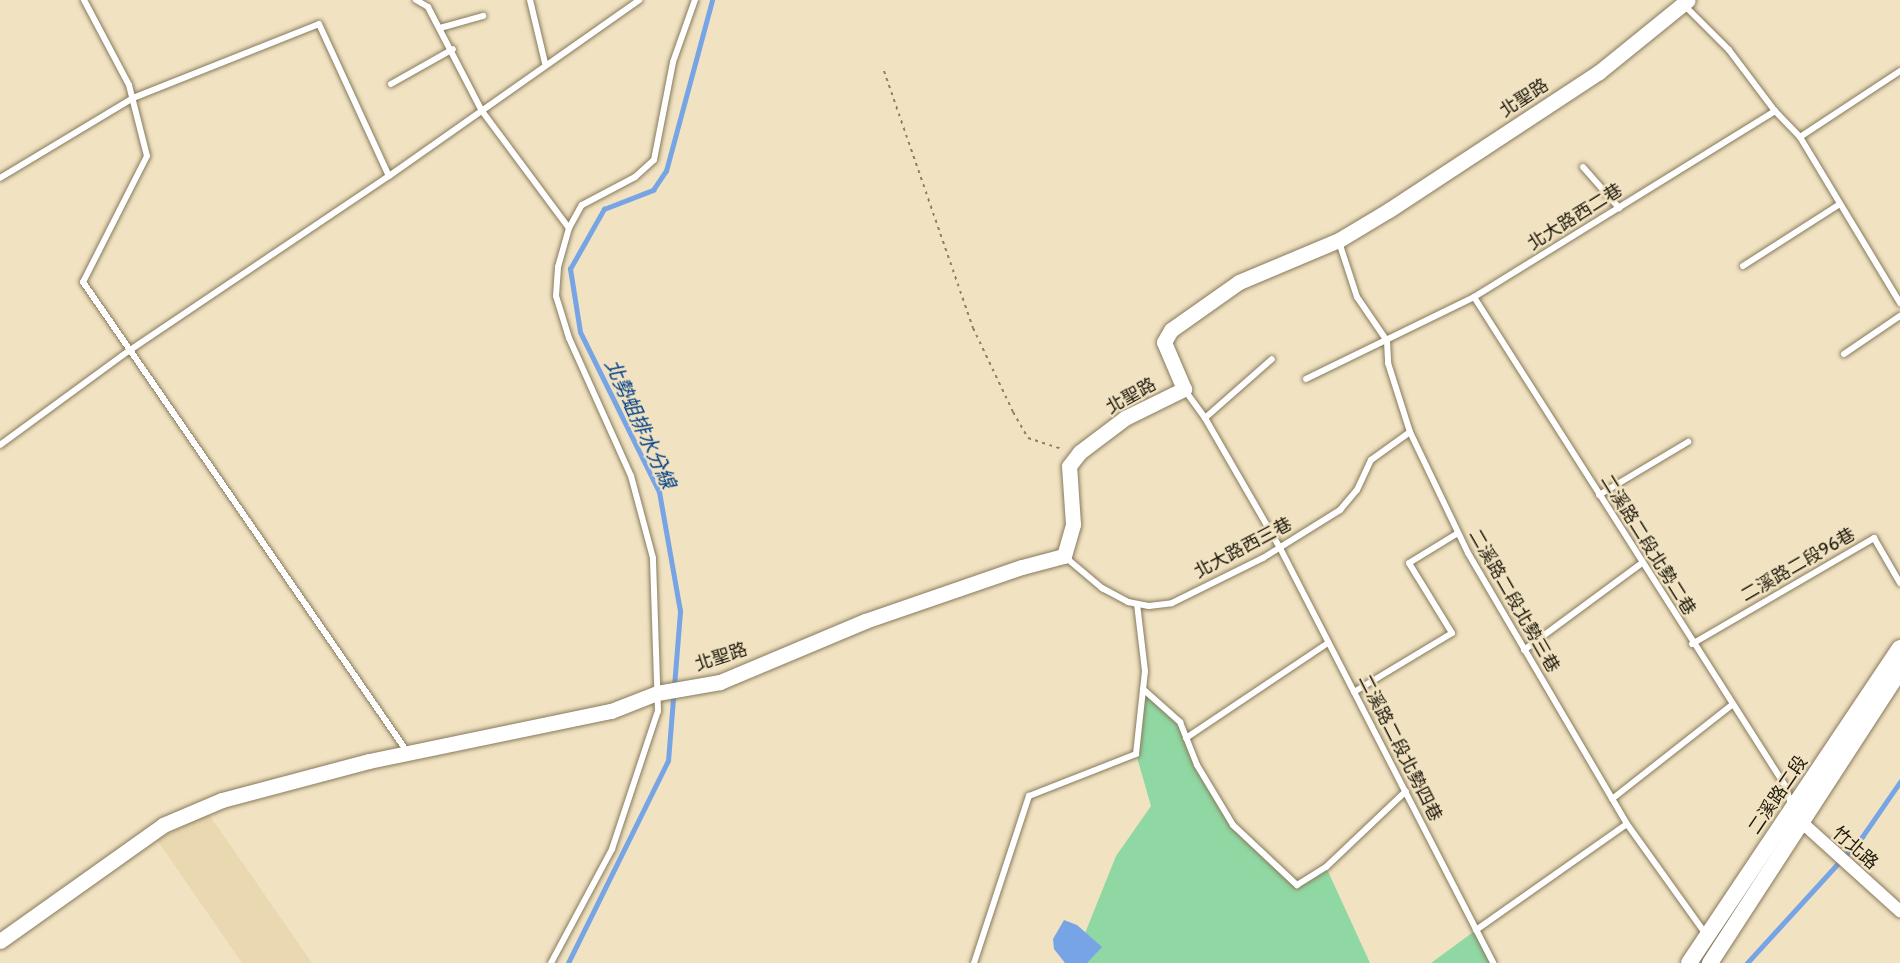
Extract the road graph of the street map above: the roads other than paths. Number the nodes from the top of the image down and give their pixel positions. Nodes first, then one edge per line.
1 (84, 0) edge
2 (416, 0) edge
3 (530, 0) edge
4 (639, 0) edge
5 (695, 0) edge
6 (1684, 2) edge
7 (483, 16) dead end
8 (440, 28) junction
9 (453, 49) junction
10 (545, 63) junction
11 (1900, 71) edge
12 (391, 84) dead end
13 (132, 98) junction
14 (482, 111) junction
15 (1775, 111) junction
16 (1800, 137) junction
17 (1583, 167) dead end
18 (389, 176) junction
19 (0, 178) edge
20 (1840, 204) junction
21 (1619, 208) junction
22 (568, 228) junction
23 (1339, 240) junction
24 (1743, 266) dead end
25 (1474, 297) junction
26 (1900, 303) edge
27 (1900, 316) edge
28 (1387, 341) junction
29 (130, 350) junction
30 (1845, 354) dead end
31 (1272, 358) dead end
32 (1306, 379) dead end
33 (1184, 389) junction
34 (1205, 418) junction
35 (1410, 432) junction
36 (1688, 442) dead end
37 (0, 445) edge
38 (1599, 495) junction
39 (1458, 533) junction
40 (1279, 546) junction
41 (1064, 556) junction
42 (1642, 563) junction
43 (1900, 583) edge
44 (1137, 604) junction
45 (1328, 643) junction
46 (1692, 644) junction
47 (1900, 648) edge
48 (1524, 650) junction
49 (1900, 670) edge
50 (1143, 689) junction
51 (668, 691) junction
52 (1354, 692) junction
53 (1732, 705) junction
54 (1186, 738) junction
55 (408, 753) junction
56 (1406, 791) junction
57 (1612, 799) junction
58 (1796, 816) junction
59 (1627, 824) junction
60 (1900, 911) edge
61 (1476, 930) junction
62 (1707, 936) junction
63 (0, 940) edge
64 (1722, 947) junction
65 (551, 963) edge
66 (974, 963) edge
67 (1493, 963) edge
68 (1689, 963) edge
69 (1710, 963) edge

1 - 13 lane
2 - 8 lane
3 - 10 lane
4 - 10 lane
5 - 22 lane
6 - 15 lane
6 - 23 street, 北聖路
7 - 8 lane
8 - 9 lane
9 - 12 lane
9 - 14 lane
10 - 14 lane
11 - 16 lane
13 - 18 lane
13 - 19 lane
13 - 29 lane
14 - 18 lane
14 - 22 lane
15 - 16 lane
15 - 21 lane, 北大路西二巷
16 - 20 lane
17 - 21 lane
18 - 29 lane
20 - 24 lane
20 - 26 lane
21 - 25 lane, 北大路西二巷
22 - 51 lane
23 - 28 lane, 二溪路二段北勢三巷
23 - 33 street, 北聖路
25 - 28 lane, 北大路西二巷
25 - 38 lane, 二溪路二段北勢二巷
27 - 30 lane
28 - 32 lane, 北大路西二巷
28 - 35 lane, 二溪路二段北勢三巷
29 - 37 lane
29 - 55 lane
31 - 34 lane
33 - 34 lane
33 - 41 street, 北聖路
34 - 40 lane
35 - 39 lane, 二溪路二段北勢三巷
35 - 40 lane, 北大路西三巷
36 - 38 lane
38 - 42 lane, 二溪路二段北勢二巷
39 - 48 lane, 二溪路二段北勢三巷
39 - 52 lane
40 - 44 lane, 北大路西三巷
40 - 45 lane, 二溪路二段北勢四巷
41 - 44 lane, 北大路西三巷
41 - 51 street, 北聖路
42 - 46 lane, 二溪路二段北勢二巷
42 - 48 lane
43 - 46 lane, 二溪路二段96巷
44 - 50 lane
45 - 52 lane, 二溪路二段北勢四巷
45 - 54 lane
46 - 53 lane, 二溪路二段北勢二巷
47 - 58 main road, 二溪路二段
48 - 57 lane, 二溪路二段北勢三巷
49 - 58 main road, 二溪路二段
50 - 54 lane
50 - 66 lane
51 - 55 street, 北聖路
51 - 65 lane
52 - 56 lane, 二溪路二段北勢四巷
53 - 57 lane
53 - 58 lane, 二溪路二段北勢二巷
54 - 56 lane
55 - 63 street, 北聖路
56 - 61 lane, 二溪路二段北勢四巷
57 - 59 lane, 二溪路二段北勢三巷
58 - 60 street, 竹北路
58 - 62 main road, 二溪路二段
58 - 64 main road, 二溪路二段
59 - 61 lane
59 - 62 lane, 二溪路二段北勢三巷
61 - 67 lane, 二溪路二段北勢四巷
62 - 64 lane, 二溪路二段北勢三巷
62 - 68 main road, 二溪路二段
64 - 69 main road, 二溪路二段

